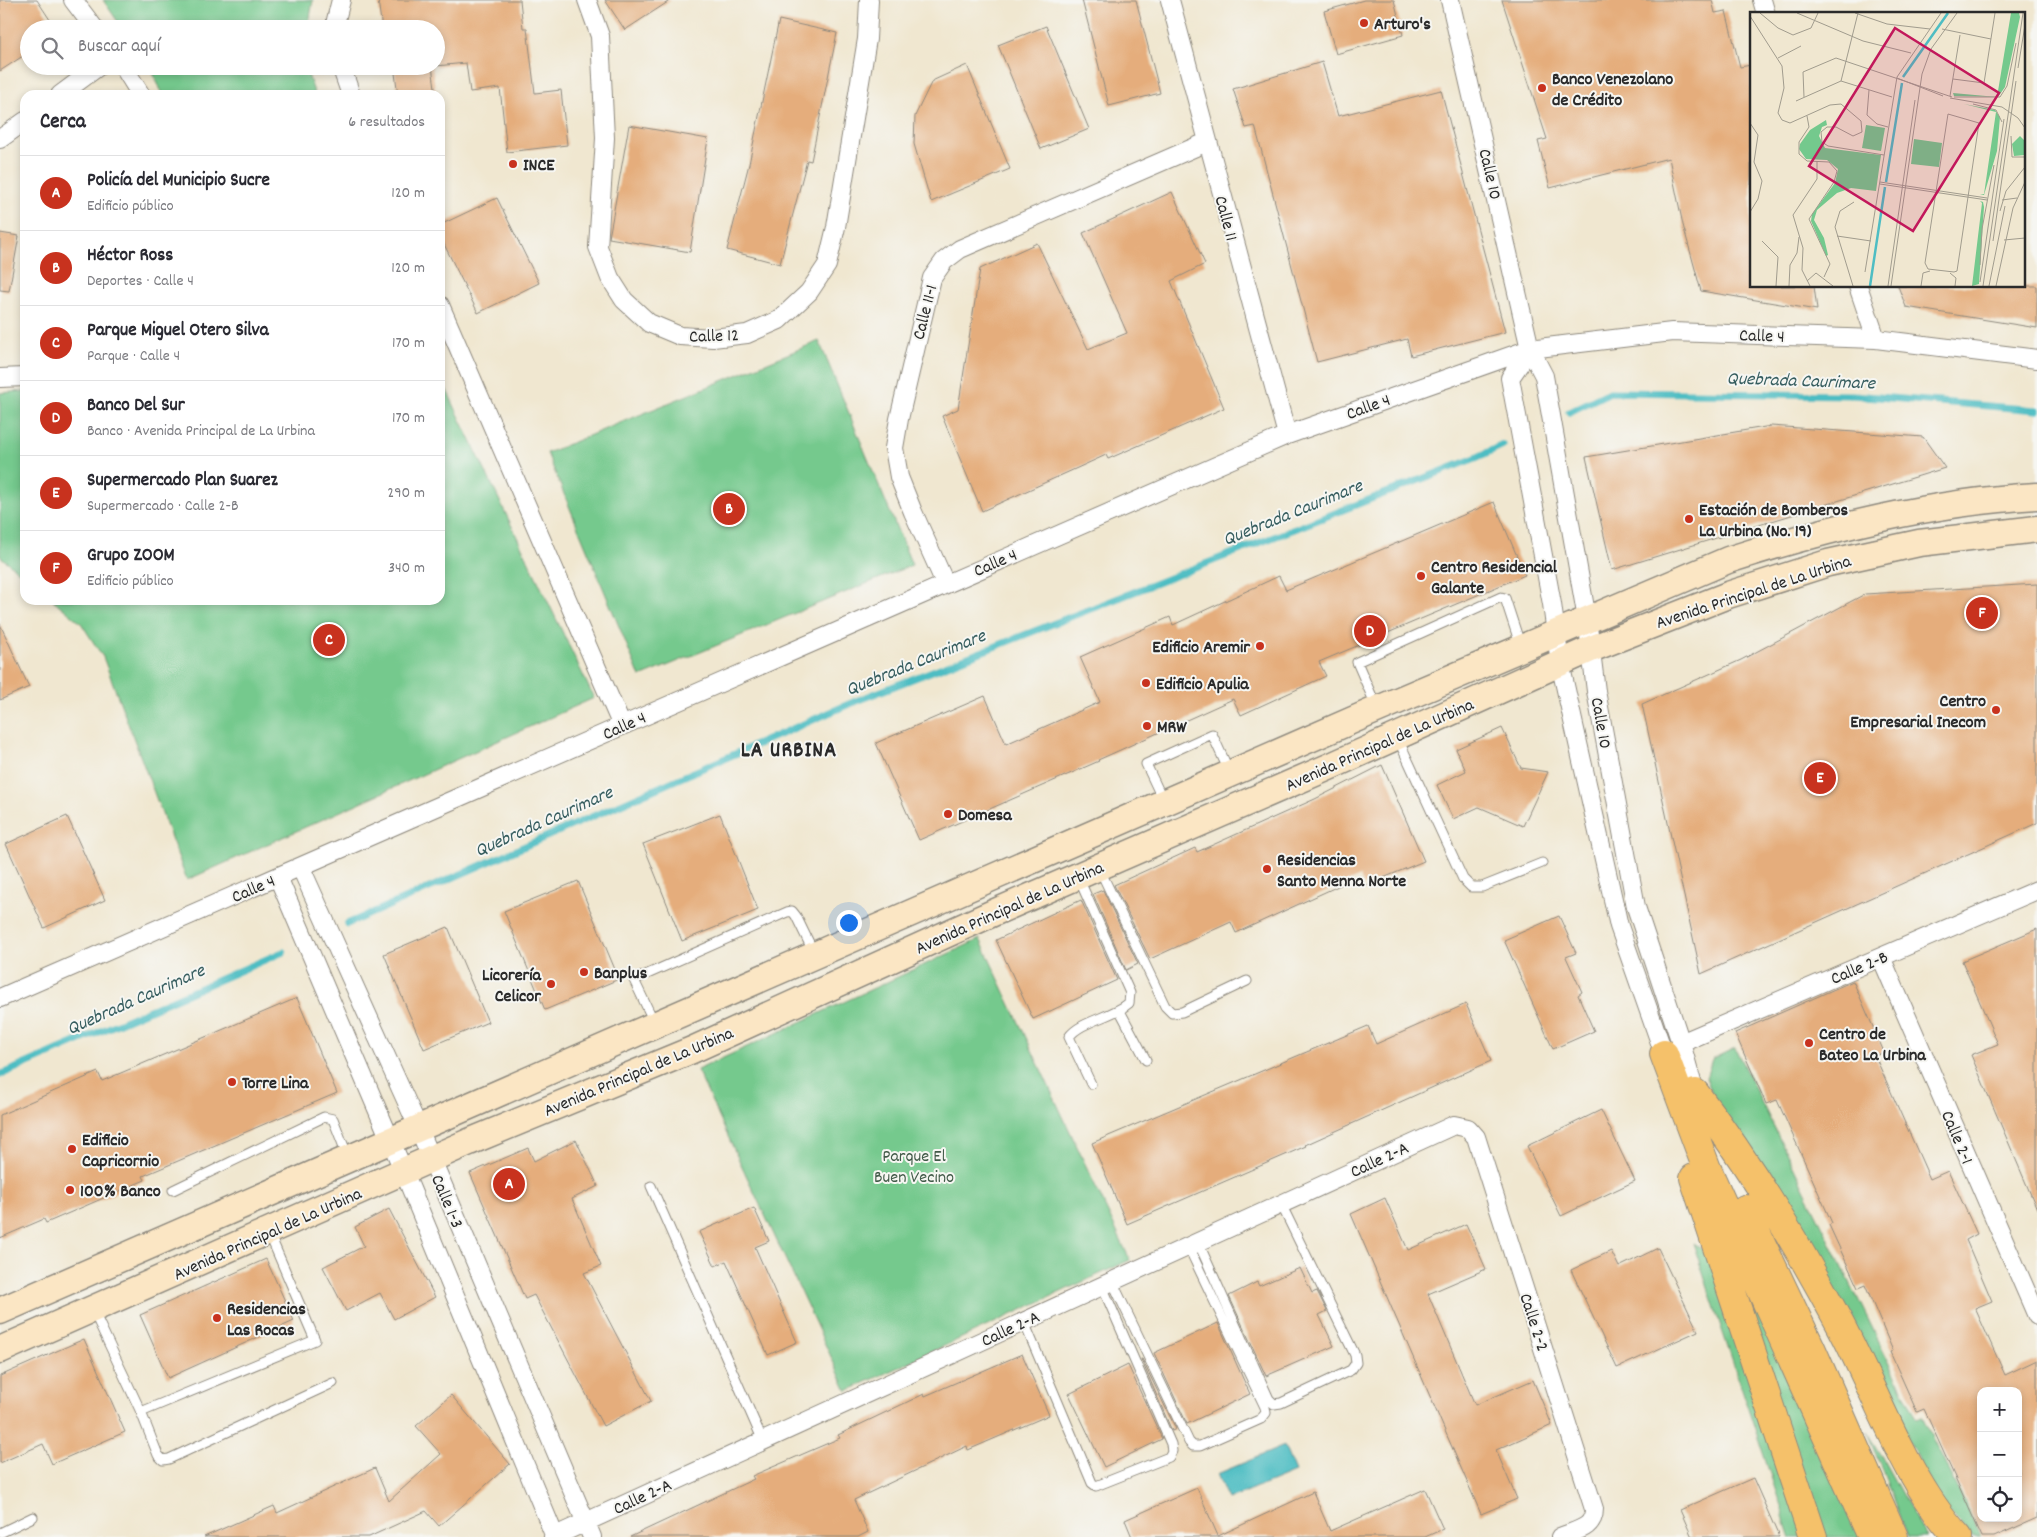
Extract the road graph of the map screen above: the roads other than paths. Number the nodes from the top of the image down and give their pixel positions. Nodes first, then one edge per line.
1 (73, 0) edge
2 (341, 0) edge
3 (587, 0) edge
4 (869, 0) edge
5 (1170, 0) edge
6 (1450, 0) edge
7 (88, 20) edge
8 (336, 20) edge
9 (86, 75) edge
10 (129, 75) edge
11 (344, 75) edge
12 (67, 90) edge
13 (138, 90) edge
14 (348, 90) edge
15 (20, 125) edge
16 (0, 139) edge
17 (1207, 142) junction
18 (1859, 288) edge
19 (445, 317) edge
20 (1876, 339) junction
21 (1530, 349) junction
22 (2037, 359) edge
23 (20, 377) edge
24 (0, 378) edge
25 (1287, 435) junction
26 (2037, 496) edge
27 (2037, 529) edge
28 (945, 583) junction
29 (1587, 619) junction
30 (1555, 632) junction
31 (1522, 647) junction
32 (1591, 649) junction
33 (1560, 663) junction
34 (1378, 709) junction
35 (622, 726) junction
36 (1397, 736) junction
37 (1230, 774) junction
38 (1164, 802) junction
39 (1542, 864) dead end
40 (301, 868) junction
41 (1088, 872) junction
42 (278, 877) junction
43 (2037, 890) edge
44 (815, 956) junction
45 (1880, 957) junction
46 (1247, 981) dead end
47 (0, 998) edge
48 (1120, 1011) junction
49 (655, 1025) junction
50 (1672, 1049) junction
51 (1146, 1060) dead end
52 (1091, 1084) dead end
53 (1695, 1092) junction
54 (1468, 1128) joint
55 (419, 1129) junction
56 (391, 1141) junction
57 (349, 1159) junction
58 (431, 1160) junction
59 (404, 1172) junction
60 (651, 1186) dead end
61 (173, 1190) dead end
62 (1281, 1204) junction
63 (268, 1232) junction
64 (1193, 1244) junction
65 (1107, 1284) junction
66 (93, 1309) junction
67 (0, 1311) edge
68 (2037, 1316) edge
69 (1024, 1322) junction
70 (0, 1350) edge
71 (333, 1383) dead end
72 (141, 1412) junction
73 (763, 1441) junction
74 (33, 1517) dead end
75 (589, 1530) edge
76 (0, 1533) edge
77 (554, 1537) edge
78 (1560, 1537) edge
79 (1814, 1537) edge
80 (1872, 1537) edge
81 (1894, 1537) edge
82 (1958, 1537) edge

1 - 7 street
2 - 8 street
3 - 4 street, Calle 12
5 - 17 street, Calle 11
6 - 21 street, Calle 10
9 - 12 street
10 - 13 street
11 - 14 street
15 - 16 street
17 - 25 street, Calle 11
17 - 28 street, Calle 11-1
18 - 20 street
19 - 35 street
20 - 21 street, Calle 4
20 - 22 street, Calle 4
21 - 25 street, Calle 4
21 - 29 street, Calle 10
21 - 30 street, Calle 10
23 - 24 street
25 - 28 street, Calle 4
26 - 29 main road, Avenida Principal de La Urbina
27 - 32 main road, Avenida Principal de La Urbina
28 - 35 street, Calle 4
29 - 30 main road, Avenida Principal de La Urbina
29 - 32 street, Calle 10
30 - 31 main road, Avenida Principal de La Urbina
30 - 33 street, Calle 10
31 - 34 main road, Avenida Principal de La Urbina
31 - 34 lane
32 - 33 main road, Avenida Principal de La Urbina
32 - 50 street, Calle 10
33 - 36 main road, Avenida Principal de La Urbina
33 - 50 street, Calle 10
34 - 37 main road, Avenida Principal de La Urbina
35 - 40 street, Calle 4
36 - 39 lane
36 - 41 main road, Avenida Principal de La Urbina
37 - 38 main road, Avenida Principal de La Urbina
37 - 38 lane
38 - 44 main road, Avenida Principal de La Urbina
40 - 42 street, Calle 4
40 - 55 street, Calle 1-3
41 - 46 lane
41 - 48 lane
41 - 58 main road, Avenida Principal de La Urbina
42 - 47 street, Calle 4
42 - 56 street, Calle 1-3
43 - 45 street, Calle 2-B
44 - 49 main road, Avenida Principal de La Urbina
44 - 49 lane
45 - 50 street, Calle 2-B
45 - 68 street, Calle 2-1
48 - 51 lane
48 - 52 lane
49 - 55 main road, Avenida Principal de La Urbina
50 - 53 street, Calle 10
50 - 79 highway
50 - 80 highway
53 - 81 highway
53 - 82 highway
54 - 62 street, Calle 2-A
54 - 78 street, Calle 2-2
55 - 56 main road, Avenida Principal de La Urbina
55 - 58 street, Calle 1-3
56 - 57 main road, Avenida Principal de La Urbina
56 - 59 street, Calle 1-3
57 - 61 lane
57 - 67 main road, Avenida Principal de La Urbina
58 - 59 main road, Avenida Principal de La Urbina
58 - 75 street, Calle 1-3
59 - 63 main road, Avenida Principal de La Urbina
59 - 77 street, Calle 1-3
60 - 73 lane
62 - 64 street, Calle 2-A
62 - 64 lane
63 - 66 main road, Avenida Principal de La Urbina
63 - 72 lane
64 - 65 street, Calle 2-A
64 - 65 lane
65 - 69 street, Calle 2-A
65 - 69 lane
66 - 70 main road, Avenida Principal de La Urbina
66 - 72 lane
69 - 73 street, Calle 2-A
71 - 72 lane
73 - 75 street, Calle 2-A
74 - 76 lane
75 - 77 street, Calle 2-A

